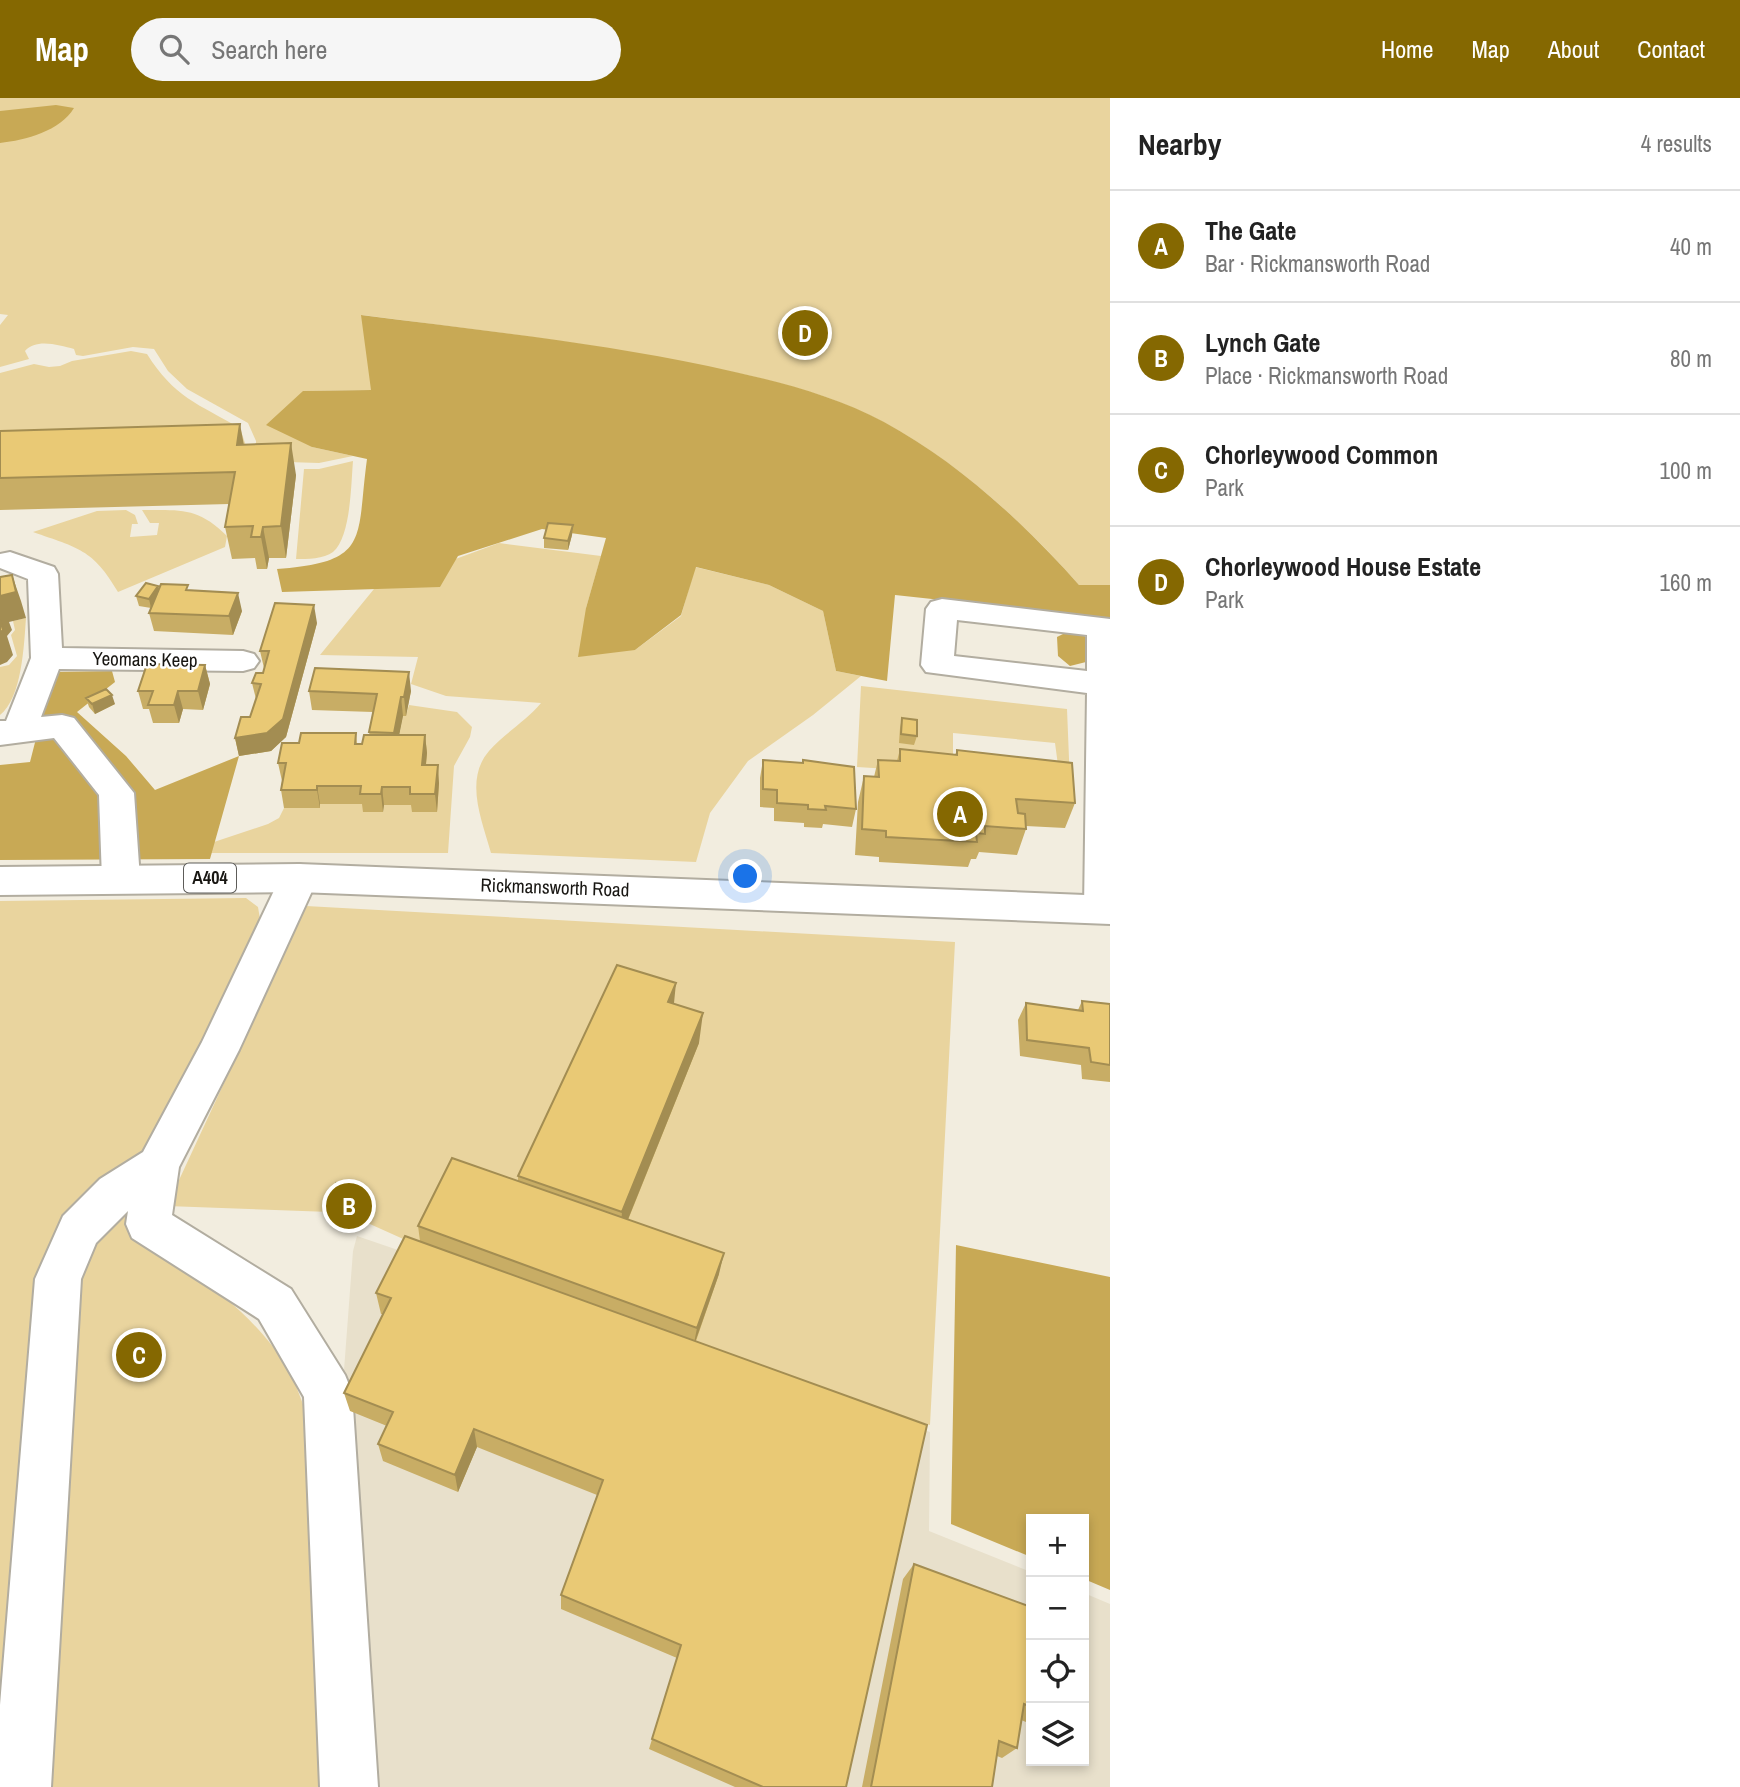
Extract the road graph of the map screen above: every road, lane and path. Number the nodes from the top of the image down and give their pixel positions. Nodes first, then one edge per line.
1 (10, 561) dead end
2 (47, 658) junction
3 (243, 661) dead end
4 (1104, 684) junction
5 (9, 732) edge
6 (299, 878) junction
7 (121, 879) junction
8 (0, 881) edge
9 (1106, 909) edge
10 (158, 1165) junction
11 (22, 1787) edge
12 (349, 1787) edge

1 - 2 main road
2 - 3 main road, Yeomans Keep
2 - 5 main road
4 - 4 main road
4 - 9 main road
5 - 7 main road
6 - 7 main road, Rickmansworth Road / A404
6 - 9 main road, Rickmansworth Road / A404
6 - 10 main road
7 - 8 main road, Rickmansworth Road / A404
10 - 11 main road
10 - 12 main road

